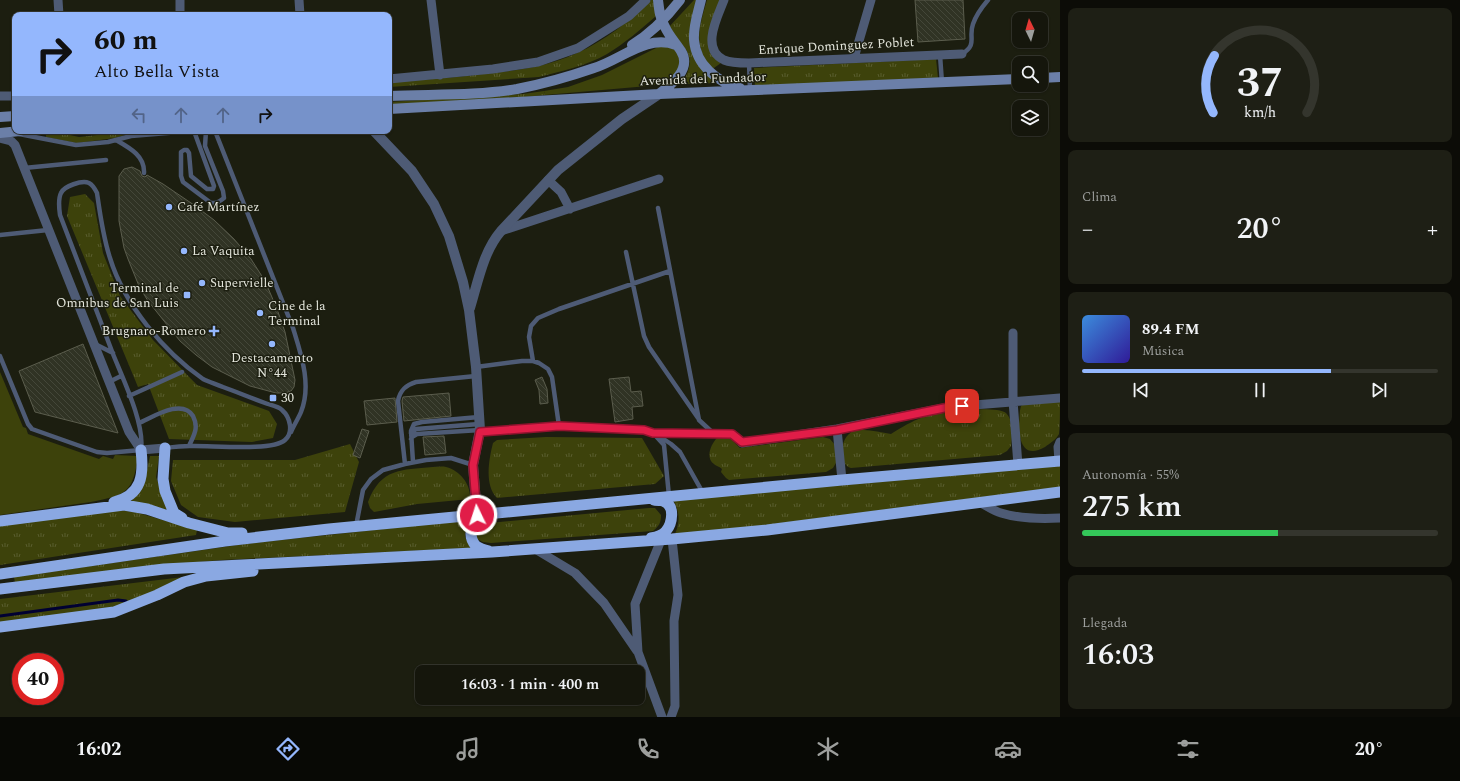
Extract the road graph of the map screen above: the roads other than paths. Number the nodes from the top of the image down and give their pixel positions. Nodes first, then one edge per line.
1 (58, 0) edge
2 (180, 0) edge
3 (299, 0) edge
4 (431, 0) edge
5 (646, 0) edge
6 (658, 0) edge
7 (680, 0) edge
8 (701, 0) edge
9 (724, 0) edge
10 (871, 0) edge
11 (988, 0) edge
12 (59, 12) edge
13 (180, 12) edge
14 (300, 12) edge
15 (662, 20) junction
16 (676, 45) junction
17 (940, 54) junction
18 (962, 54) joint
19 (854, 58) junction
20 (749, 63) junction
21 (598, 67) junction
22 (440, 74) junction
23 (1060, 77) edge
24 (1048, 78) edge
25 (392, 79) edge
26 (1012, 79) edge
27 (942, 83) junction
28 (750, 90) junction
29 (659, 94) junction
30 (0, 96) edge
31 (12, 96) edge
32 (392, 96) edge
33 (392, 109) edge
34 (12, 116) edge
35 (0, 117) edge
36 (16, 134) edge
37 (156, 134) edge
38 (194, 134) edge
39 (206, 134) edge
40 (215, 134) edge
41 (377, 134) edge
42 (0, 138) edge
43 (116, 140) junction
44 (106, 160) dead end
45 (24, 168) junction
46 (144, 173) dead end
47 (659, 179) dead end
48 (548, 180) junction
49 (570, 208) junction
50 (658, 208) dead end
51 (48, 230) junction
52 (501, 231) junction
53 (0, 235) edge
54 (626, 252) dead end
55 (670, 271) junction
56 (632, 284) junction
57 (469, 310) junction
58 (1013, 332) dead end
59 (94, 344) junction
60 (113, 353) junction
61 (0, 356) edge
62 (533, 361) junction
63 (182, 372) dead end
64 (476, 372) junction
65 (121, 376) junction
66 (109, 382) junction
67 (129, 396) junction
68 (1060, 398) edge
69 (1013, 401) junction
70 (700, 420) junction
71 (138, 423) junction
72 (480, 425) junction
73 (559, 426) junction
74 (837, 430) junction
75 (291, 432) junction
76 (653, 433) junction
77 (714, 433) junction
78 (411, 436) junction
79 (742, 442) joint
80 (1060, 442) edge
81 (189, 446) junction
82 (165, 448) junction
83 (141, 450) junction
84 (1060, 461) edge
85 (413, 462) junction
86 (405, 464) junction
87 (473, 465) junction
88 (1018, 465) junction
89 (842, 480) junction
90 (1060, 492) edge
91 (703, 493) junction
92 (669, 496) junction
93 (638, 500) junction
94 (981, 503) junction
95 (94, 508) junction
96 (671, 510) junction
97 (477, 515) junction
98 (1060, 518) edge
99 (0, 521) edge
100 (189, 523) junction
101 (356, 527) junction
102 (329, 530) junction
103 (666, 540) junction
104 (631, 542) junction
105 (535, 550) junction
106 (492, 552) junction
107 (363, 559) junction
108 (0, 574) edge
109 (0, 590) edge
110 (0, 627) edge
111 (638, 652) junction
112 (662, 717) edge
113 (672, 717) edge

1 - 12 street
2 - 13 street
3 - 14 street
4 - 22 street
5 - 22 street
6 - 15 main road
7 - 15 main road
8 - 28 main road
9 - 20 street, Enrique Dominguez Poblet
10 - 19 street
11 - 18 lane
15 - 16 main road
15 - 21 main road
16 - 21 main road
16 - 29 main road
17 - 18 street, Enrique Dominguez Poblet
17 - 19 street, Enrique Dominguez Poblet
17 - 27 lane
19 - 20 street, Enrique Dominguez Poblet
20 - 28 lane
21 - 32 main road
22 - 25 street
23 - 24 main road
26 - 27 main road, Avenida del Fundador
27 - 28 main road, Avenida del Fundador
28 - 29 main road, Avenida del Fundador
29 - 33 main road, Avenida del Fundador
29 - 48 street
30 - 31 street
34 - 35 main road
36 - 43 lane
37 - 43 lane
38 - 39 lane
40 - 75 lane
41 - 57 street
42 - 45 street
43 - 46 lane
44 - 45 lane
45 - 51 street
47 - 49 street
48 - 49 street
48 - 52 street
49 - 52 street
50 - 55 lane
51 - 53 lane
51 - 59 street
52 - 57 street
54 - 56 lane
55 - 56 lane
55 - 70 lane
56 - 62 lane
56 - 70 lane
57 - 64 street
58 - 69 street
59 - 60 lane
59 - 66 street
60 - 65 lane
60 - 75 lane
61 - 83 lane
62 - 64 lane
62 - 73 lane
63 - 67 lane
64 - 72 street
64 - 86 lane
65 - 66 lane
65 - 67 lane
66 - 83 street
67 - 71 lane
68 - 69 street
69 - 74 street
69 - 88 street
70 - 77 lane
71 - 81 lane
71 - 83 lane
72 - 73 lane
72 - 78 lane
72 - 78 lane
72 - 87 street
73 - 76 lane
74 - 79 street
74 - 89 street
75 - 81 lane
76 - 77 lane
76 - 91 lane
76 - 92 lane
77 - 79 lane
78 - 85 lane
80 - 84 street
81 - 82 lane
82 - 83 street
82 - 100 highway
83 - 95 highway
84 - 88 highway
85 - 86 lane
85 - 87 lane
86 - 101 lane
87 - 97 street
88 - 89 highway
89 - 91 highway
90 - 94 highway
91 - 92 highway
92 - 93 highway
92 - 96 lane
93 - 96 highway
93 - 97 highway
94 - 98 street
94 - 103 highway
95 - 99 highway
95 - 100 highway
96 - 104 highway
97 - 101 highway
97 - 106 highway
100 - 102 highway
101 - 102 highway
102 - 108 highway
103 - 104 highway
103 - 111 street
103 - 113 street
104 - 105 highway
105 - 106 highway
105 - 111 street
106 - 107 highway
107 - 109 highway
107 - 110 highway
111 - 112 street

